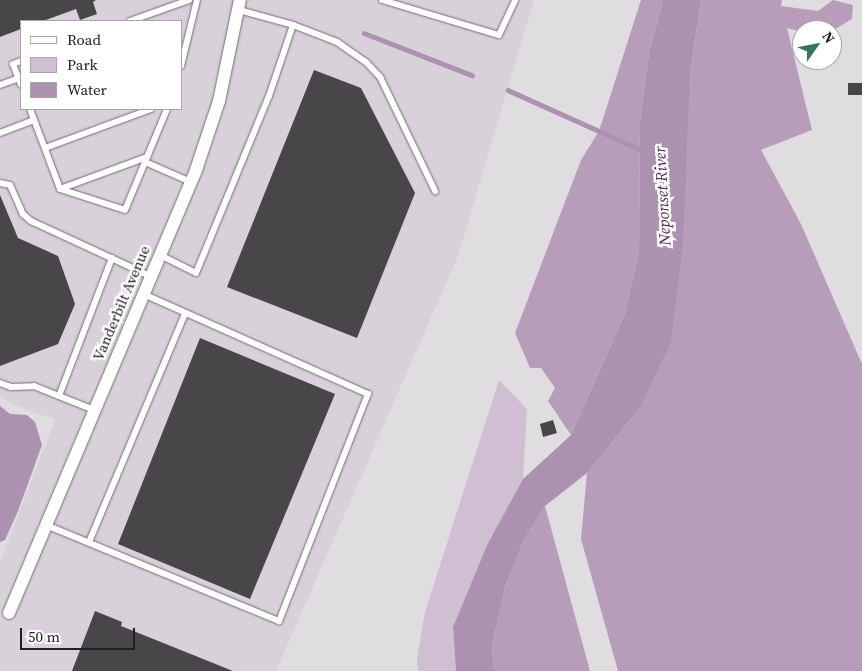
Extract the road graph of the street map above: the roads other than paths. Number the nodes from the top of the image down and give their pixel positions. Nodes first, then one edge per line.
1 (189, 0) edge
2 (197, 0) edge
3 (382, 0) edge
4 (515, 0) edge
5 (240, 5) edge
6 (133, 20) edge
7 (293, 25) junction
8 (184, 49) edge
9 (20, 61) edge
10 (18, 78) junction
11 (20, 83) edge
12 (0, 85) edge
13 (30, 110) edge
14 (148, 110) edge
15 (167, 110) edge
16 (34, 120) junction
17 (0, 133) edge
18 (44, 148) junction
19 (146, 160) junction
20 (0, 182) edge
21 (191, 182) junction
22 (60, 189) junction
23 (435, 191) dead end
24 (158, 255) junction
25 (112, 258) junction
26 (150, 276) junction
27 (143, 294) junction
28 (185, 314) junction
29 (0, 383) edge
30 (59, 396) junction
31 (94, 410) junction
32 (46, 524) junction
33 (88, 542) junction
34 (9, 612) dead end

1 - 6 lane
2 - 8 lane
3 - 4 lane
5 - 7 lane
5 - 21 street, Vanderbilt Avenue
7 - 23 lane
7 - 24 lane
9 - 10 lane
10 - 11 lane
10 - 12 lane
13 - 16 lane
14 - 18 lane
15 - 19 lane
16 - 17 lane
16 - 18 lane
18 - 22 lane
19 - 21 lane
19 - 22 lane
19 - 22 lane
20 - 25 lane
21 - 24 street, Vanderbilt Avenue
24 - 26 street, Vanderbilt Avenue
25 - 26 lane
25 - 30 lane
26 - 27 street, Vanderbilt Avenue
27 - 28 lane
27 - 31 street, Vanderbilt Avenue
28 - 33 lane
28 - 33 lane
29 - 30 lane
30 - 31 lane
31 - 32 street, Vanderbilt Avenue
32 - 33 lane
32 - 34 street, Vanderbilt Avenue

